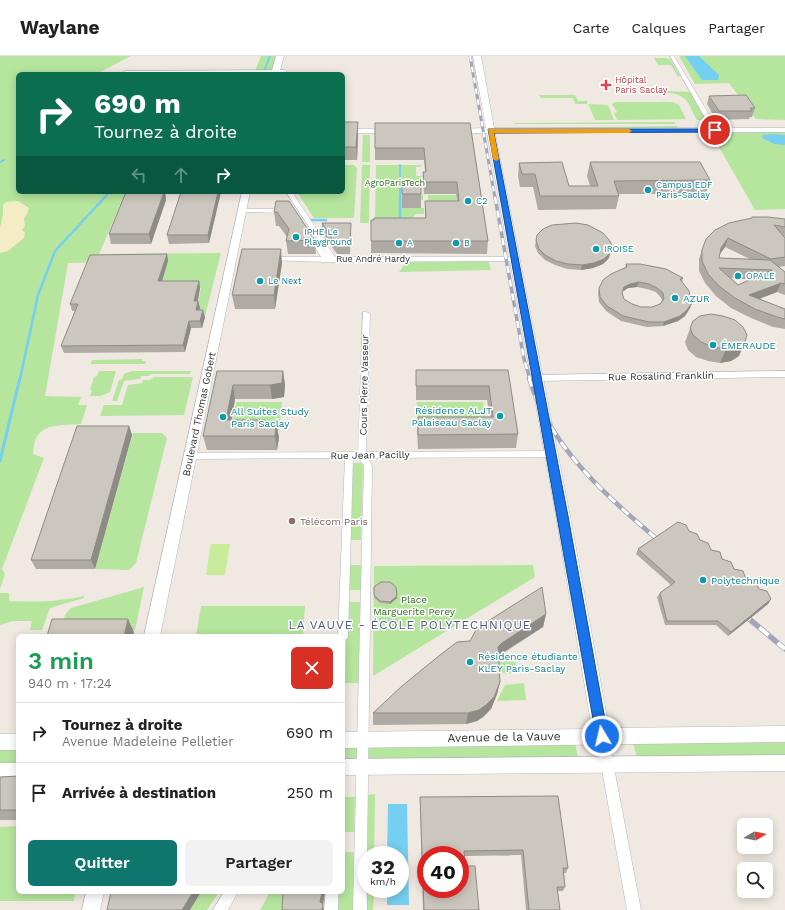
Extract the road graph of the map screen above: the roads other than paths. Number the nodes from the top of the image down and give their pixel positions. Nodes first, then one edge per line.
1 (280, 56) edge
2 (477, 56) edge
3 (672, 56) edge
4 (259, 72) edge
5 (272, 72) edge
6 (284, 72) dead end
7 (785, 124) edge
8 (713, 127) junction
9 (785, 130) edge
10 (345, 131) edge
11 (403, 131) edge
12 (449, 131) edge
13 (491, 131) junction
14 (246, 194) edge
15 (291, 194) edge
16 (242, 211) junction
17 (265, 259) edge
18 (514, 259) junction
19 (330, 260) junction
20 (366, 314) dead end
21 (785, 374) edge
22 (536, 378) junction
23 (551, 454) junction
24 (349, 455) junction
25 (362, 455) junction
26 (189, 456) junction
27 (152, 634) edge
28 (342, 634) edge
29 (785, 734) edge
30 (602, 736) junction
31 (362, 739) junction
32 (345, 740) edge
33 (0, 742) edge
34 (16, 742) edge
35 (785, 763) edge
36 (608, 765) junction
37 (345, 767) edge
38 (362, 767) junction
39 (0, 771) edge
40 (16, 771) edge
41 (95, 894) edge
42 (231, 894) edge
43 (332, 894) edge
44 (91, 910) edge
45 (220, 910) edge
46 (331, 910) edge
47 (360, 910) edge
48 (634, 910) edge

1 - 5 street
2 - 13 street
3 - 8 street
4 - 5 street
5 - 6 street
7 - 8 street
8 - 9 street
8 - 13 street
10 - 11 street
12 - 13 street
13 - 18 street
14 - 16 street, Boulevard Thomas Gobert
15 - 19 street
16 - 19 street
16 - 26 street, Boulevard Thomas Gobert
17 - 19 street, Rue André Hardy
18 - 19 street, Rue André Hardy
18 - 22 street
20 - 25 street, Cours Pierre Vasseur
21 - 22 street, Rue Rosalind Franklin
22 - 23 street
23 - 25 street, Rue Jean Pacilly
23 - 30 street
24 - 25 street, Rue Jean Pacilly
24 - 26 street, Rue Jean Pacilly
24 - 28 street
25 - 31 street, Cours Pierre Vasseur
26 - 27 street, Boulevard Thomas Gobert
29 - 30 street, Avenue de la Vauve
30 - 31 street, Avenue de la Vauve
30 - 36 street
31 - 32 street, Avenue de la Vauve
31 - 38 street
33 - 34 street
35 - 36 street
36 - 38 street
36 - 48 street
37 - 38 street
38 - 47 street
39 - 40 street
41 - 44 street
42 - 45 street
43 - 46 street

